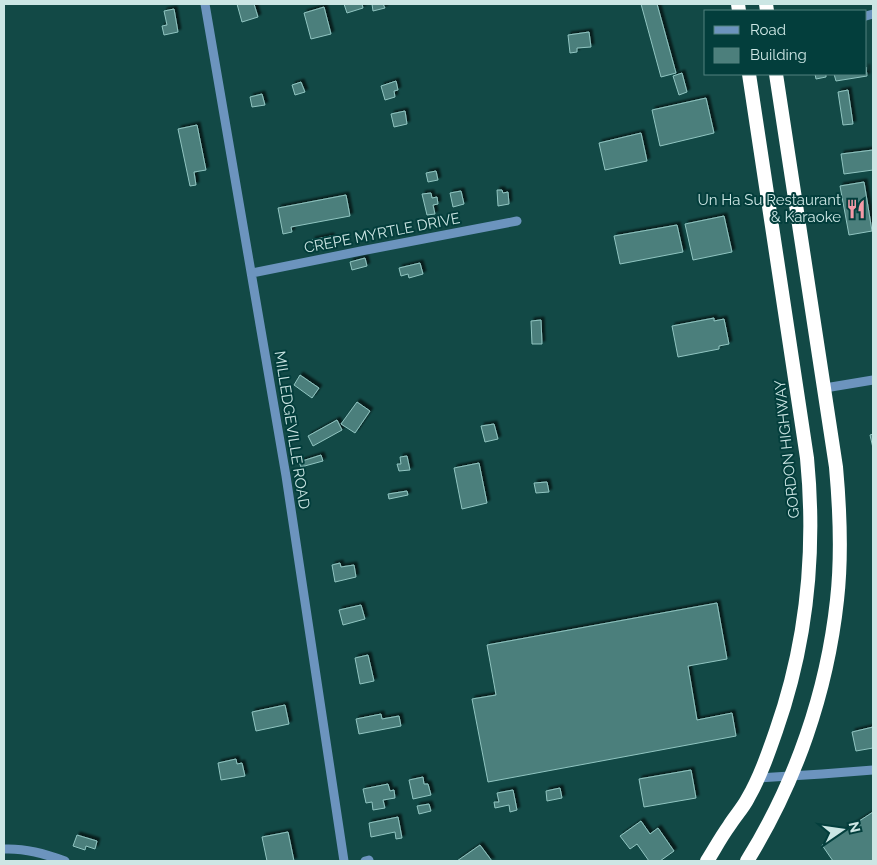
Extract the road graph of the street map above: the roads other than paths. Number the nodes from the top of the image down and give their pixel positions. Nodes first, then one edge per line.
1 (205, 4) edge
2 (749, 75) edge
3 (776, 75) edge
4 (517, 221) dead end
5 (252, 273) junction
6 (873, 380) edge
7 (825, 388) junction
8 (873, 770) edge
9 (791, 776) junction
10 (758, 778) junction
11 (4, 849) edge
12 (65, 861) edge
13 (344, 861) edge
14 (707, 861) edge
15 (747, 861) edge

1 - 5 street, MILLEDGEVILLE ROAD
2 - 10 highway, GORDON HIGHWAY
3 - 7 highway
4 - 5 street, CREPE MYRTLE DRIVE
5 - 13 street, MILLEDGEVILLE ROAD
6 - 7 street
7 - 9 highway
8 - 9 street
9 - 10 street
9 - 15 highway
10 - 14 highway, GORDON HIGHWAY
11 - 12 street

